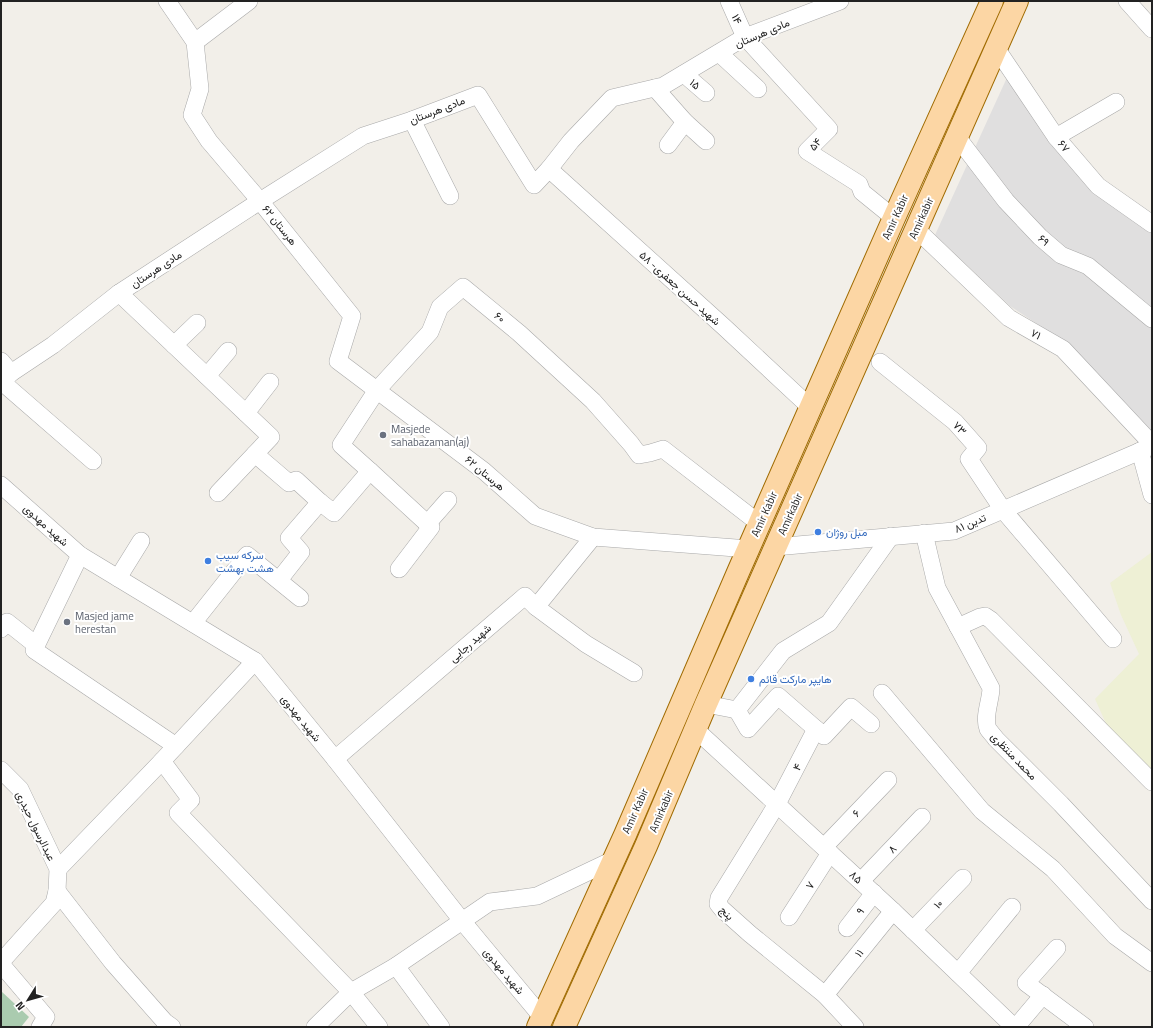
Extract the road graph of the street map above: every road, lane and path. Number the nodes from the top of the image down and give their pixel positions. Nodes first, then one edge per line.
1 (167, 1) edge
2 (249, 1) edge
3 (729, 1) edge
4 (840, 1) edge
5 (992, 1) edge
6 (1017, 1) edge
7 (1127, 1) edge
8 (1152, 29) edge
9 (745, 38) junction
10 (195, 42) junction
11 (996, 48) junction
12 (719, 53) junction
13 (684, 74) junction
14 (655, 88) junction
15 (758, 89) dead end
16 (706, 93) dead end
17 (1116, 102) dead end
18 (412, 120) junction
19 (685, 122) junction
20 (957, 137) junction
21 (1056, 137) junction
22 (706, 142) dead end
23 (668, 145) dead end
24 (549, 169) junction
25 (450, 196) dead end
26 (260, 201) junction
27 (894, 218) junction
28 (1152, 224) edge
29 (916, 229) junction
30 (119, 293) junction
31 (1152, 319) edge
32 (197, 323) dead end
33 (174, 345) junction
34 (228, 351) dead end
35 (880, 362) dead end
36 (4, 375) edge
37 (207, 376) junction
38 (270, 382) dead end
39 (377, 390) junction
40 (811, 408) junction
41 (246, 413) junction
42 (1148, 447) edge
43 (255, 454) junction
44 (93, 461) dead end
45 (370, 471) junction
46 (1, 485) edge
47 (218, 493) dead end
48 (1152, 495) edge
49 (448, 500) dead end
50 (320, 502) junction
51 (1003, 510) junction
52 (427, 524) junction
53 (760, 524) junction
54 (924, 534) junction
55 (891, 536) junction
56 (593, 537) junction
57 (142, 541) dead end
58 (775, 547) junction
59 (749, 550) junction
60 (80, 555) junction
61 (399, 569) dead end
62 (118, 578) junction
63 (279, 580) junction
64 (300, 598) dead end
65 (536, 607) junction
66 (193, 623) junction
67 (958, 627) junction
68 (1, 629) edge
69 (1113, 639) dead end
70 (36, 645) junction
71 (255, 661) junction
72 (634, 673) dead end
73 (882, 693) dead end
74 (706, 704) junction
75 (737, 710) junction
76 (871, 724) dead end
77 (695, 729) junction
78 (816, 729) junction
79 (176, 746) junction
80 (335, 759) junction
81 (162, 761) junction
82 (1, 770) edge
83 (888, 780) dead end
84 (1152, 782) edge
85 (777, 804) junction
86 (636, 809) junction
87 (922, 817) dead end
88 (658, 818) junction
89 (625, 835) junction
90 (646, 846) junction
91 (827, 850) junction
92 (613, 860) junction
93 (58, 869) junction
94 (963, 878) dead end
95 (861, 881) junction
96 (57, 891) junction
97 (874, 893) junction
98 (1152, 901) edge
99 (1012, 907) dead end
100 (893, 911) junction
101 (789, 917) dead end
102 (462, 922) junction
103 (847, 928) dead end
104 (913, 930) junction
105 (1058, 948) dead end
106 (1, 963) edge
107 (1152, 963) edge
108 (396, 966) junction
109 (958, 973) junction
110 (351, 992) junction
111 (825, 995) junction
112 (1043, 995) junction
113 (540, 1022) edge
114 (40, 1027) edge
115 (172, 1027) edge
116 (315, 1027) edge
117 (379, 1027) edge
118 (441, 1027) edge
119 (564, 1027) edge
120 (855, 1027) edge
121 (1015, 1027) edge
122 (1085, 1027) edge

1 - 10 street
2 - 10 street
3 - 9 street, ۱۴
4 - 9 street, مادی هرستان
5 - 27 main road, Amir Kabir
6 - 11 main road, Amirkabir
7 - 8 street
9 - 12 street, مادی هرستان
9 - 27 street, ۵۴
10 - 26 street
11 - 20 main road, Amirkabir
11 - 21 street, ۶۷
12 - 13 street, مادی هرستان
12 - 15 street
13 - 14 street, مادی هرستان
13 - 16 street, ۱۵
14 - 19 street
14 - 24 street, مادی هرستان
17 - 21 street
18 - 24 street, مادی هرستان
18 - 25 street
18 - 26 street, مادی هرستان
19 - 22 street
19 - 23 street
20 - 29 main road, Amirkabir
20 - 31 street, ۶۹
21 - 28 street, ۶۷
24 - 40 street, شهید حسن جعفری- ۵۸
26 - 30 street, مادی هرستان
26 - 39 street, هرستان ۶۲
27 - 40 main road, Amir Kabir
29 - 42 street, ۷۱
29 - 58 main road, Amirkabir
30 - 33 street
30 - 36 street, مادی هرستان
32 - 33 street
33 - 37 street
34 - 37 street
35 - 51 street, ۷۳
36 - 44 street
37 - 41 street
38 - 41 street
39 - 45 street, ۶۰
39 - 53 street, ۶۰
39 - 56 street, هرستان ۶۲
40 - 53 main road, Amir Kabir
41 - 43 street
42 - 48 street, ۷۱
42 - 51 street, تدین ۸۱
43 - 47 street
43 - 50 street
45 - 50 street
45 - 52 street
46 - 60 street, شهید مهدوی
49 - 52 street
50 - 63 street
51 - 54 street, تدین ۸۱
51 - 69 street
52 - 61 street
53 - 59 main road, Amir Kabir
54 - 55 street, تدین ۸۱
54 - 67 street, محمد منتظری
55 - 58 street, تدین ۸۱
55 - 75 street
56 - 59 street, هرستان ۶۲
56 - 65 street
57 - 62 street
58 - 74 main road, Amirkabir
59 - 86 main road, Amir Kabir
60 - 62 street, شهید مهدوی
60 - 70 street
62 - 66 street, شهید مهدوی
63 - 64 street
63 - 66 street
65 - 72 street
65 - 80 street, شهید رجایی
66 - 71 street, شهید مهدوی
67 - 84 street
67 - 98 street, محمد منتظری
68 - 70 street
70 - 79 street
71 - 79 street
71 - 80 street, شهید مهدوی
73 - 107 street
74 - 75 street
74 - 77 main road, Amirkabir
75 - 78 street
76 - 78 street
77 - 85 street, ۸۵
77 - 88 main road, Amirkabir
78 - 85 street, ۴
79 - 81 street
80 - 102 street, شهید مهدوی
81 - 93 street
81 - 110 street
82 - 93 street, عبدالرسول حیدری
83 - 91 street, ۶
85 - 91 street, ۸۵
85 - 111 street, پنج
86 - 88 main road
86 - 89 main road, Amir Kabir
87 - 95 street, ۸
88 - 90 main road, Amirkabir
89 - 90 main road
89 - 92 main road, Amir Kabir
90 - 119 main road, Amirkabir
91 - 95 street, ۸۵
91 - 101 street, ۷
92 - 102 street
92 - 113 main road, Amir Kabir
93 - 96 street, عبدالرسول حیدری
94 - 104 street, ۱۰
95 - 97 street, ۸۵
96 - 106 street, عبدالرسول حیدری
96 - 115 street
97 - 100 street, ۸۵
97 - 103 street, ۹
99 - 109 street
100 - 104 street, ۸۵
100 - 111 street, ۱۱
102 - 108 street
102 - 113 street, شهید مهدوی
104 - 109 street, ۸۵
105 - 112 street
106 - 114 street
108 - 110 street
108 - 118 street
109 - 121 street, ۸۵
110 - 116 street
110 - 117 street
111 - 120 street
112 - 121 street
112 - 122 street

